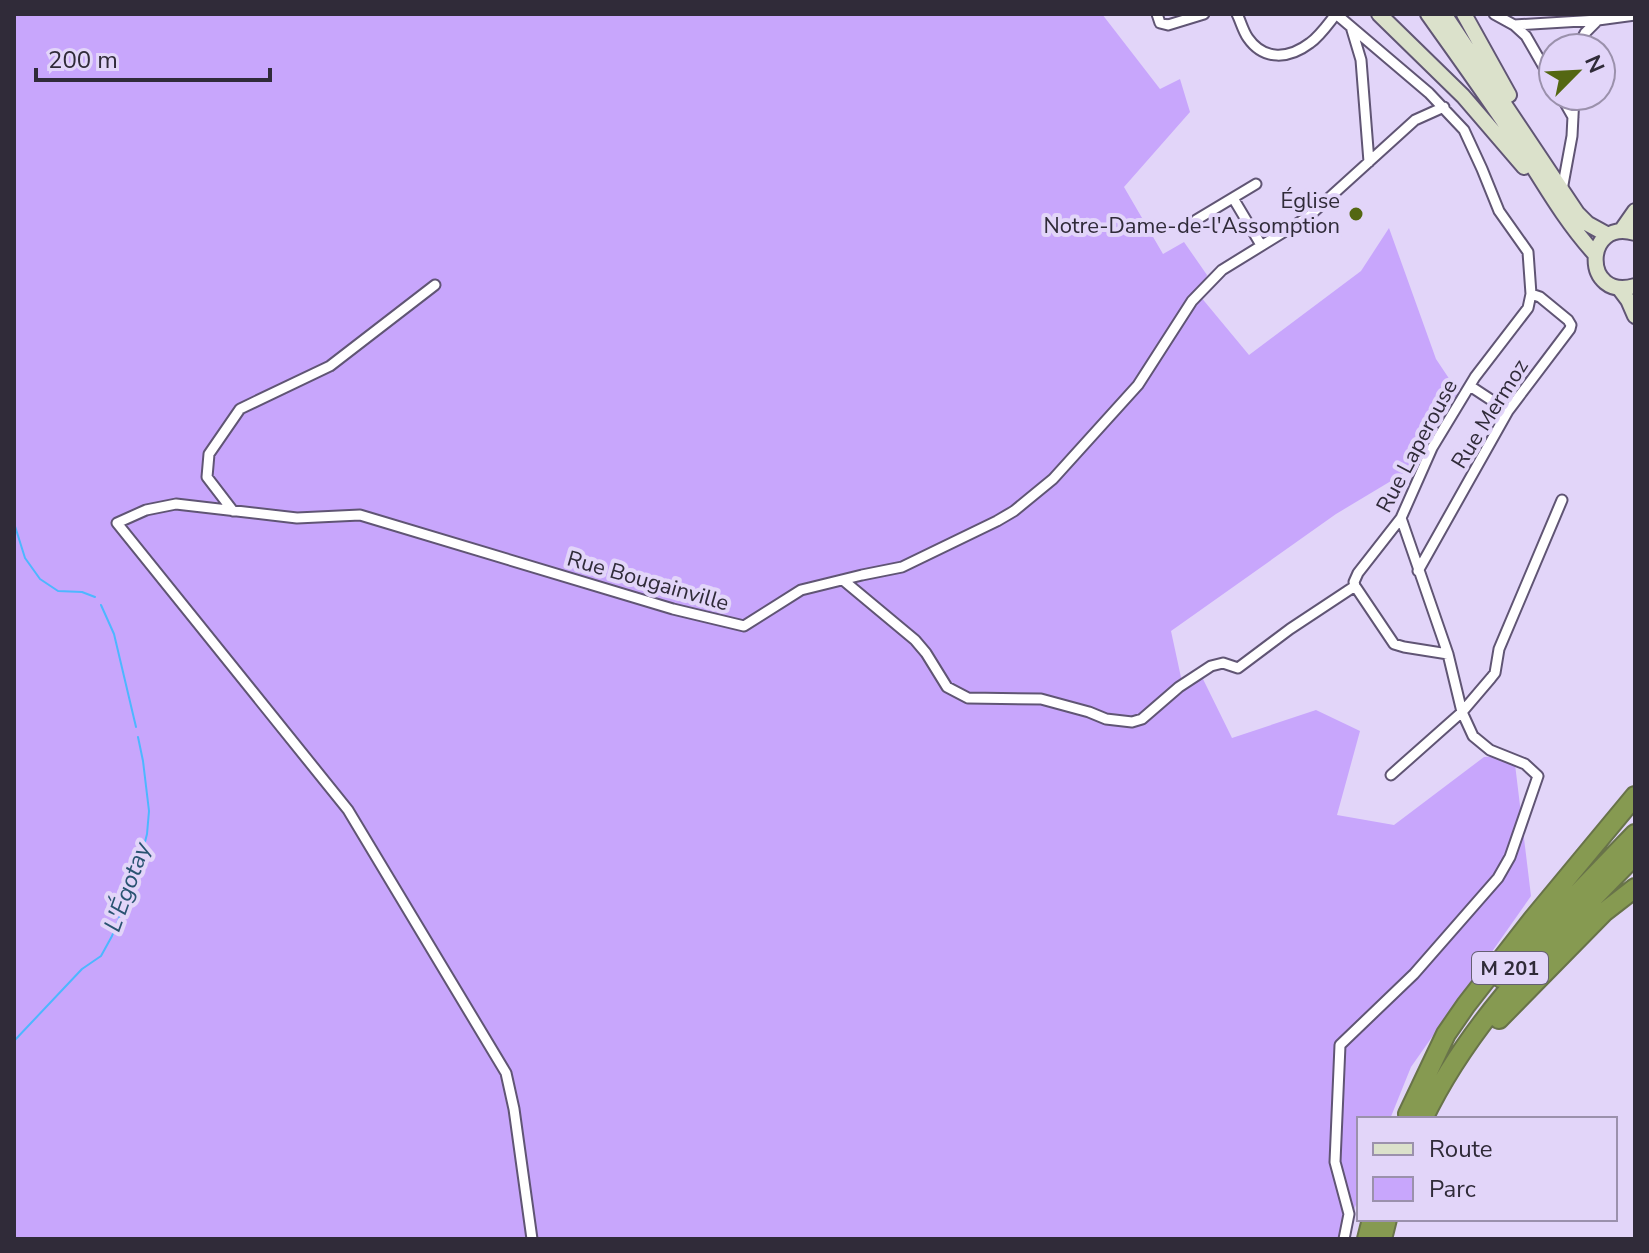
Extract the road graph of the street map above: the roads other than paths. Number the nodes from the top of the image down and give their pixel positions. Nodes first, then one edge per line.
1 (1157, 14) edge
2 (1204, 14) edge
3 (1237, 14) edge
4 (1336, 14) edge
5 (1379, 14) edge
6 (1428, 14) edge
7 (1444, 14) edge
8 (1464, 14) edge
9 (1494, 14) edge
10 (1635, 15) edge
11 (1597, 17) edge
12 (1514, 25) junction
13 (1352, 30) junction
14 (1537, 55) edge
15 (1444, 107) junction
16 (1570, 112) edge
17 (1573, 112) edge
18 (1573, 118) junction
19 (1369, 162) junction
20 (1256, 184) dead end
21 (1558, 196) junction
22 (1233, 198) junction
23 (1635, 211) edge
24 (1196, 220) dead end
25 (1621, 233) edge
26 (1261, 245) junction
27 (1595, 254) junction
28 (435, 285) dead end
29 (1635, 286) edge
30 (1619, 288) junction
31 (1531, 294) junction
32 (1635, 316) edge
33 (1470, 386) junction
34 (1508, 411) junction
35 (1562, 500) dead end
36 (233, 511) junction
37 (1401, 518) junction
38 (1418, 571) junction
39 (843, 580) junction
40 (1355, 586) junction
41 (1448, 654) junction
42 (1462, 712) junction
43 (1391, 775) dead end
44 (1635, 796) edge
45 (1635, 834) edge
46 (1635, 855) edge
47 (1635, 888) edge
48 (1412, 1117) edge
49 (1430, 1117) edge
50 (532, 1239) edge
51 (1344, 1239) edge

1 - 2 street
3 - 4 street
4 - 13 street
5 - 21 main road
6 - 21 main road
7 - 21 main road
8 - 21 main road
9 - 12 street
10 - 11 street
11 - 12 street
12 - 14 street
13 - 15 street
13 - 19 street
15 - 19 street, Rue Bougainville
15 - 31 street
16 - 18 street
17 - 18 street
18 - 21 street
19 - 26 street, Rue Bougainville
20 - 22 street
21 - 25 main road
21 - 27 main road
22 - 24 street
22 - 26 street
23 - 25 main road
25 - 27 main road
26 - 39 street, Rue Bougainville
27 - 30 main road
28 - 36 street
29 - 30 main road
30 - 32 main road
31 - 33 street, Rue Laperouse
31 - 34 street, Rue Mermoz
33 - 34 street
33 - 37 street, Rue Laperouse
34 - 38 street, Rue Mermoz
35 - 42 street
36 - 39 street, Rue Bougainville
36 - 50 street, Rue Bougainville
37 - 38 street
37 - 40 street, Rue Laperouse
38 - 41 street
39 - 40 street, Rue Laperouse
40 - 41 street
41 - 42 street
42 - 43 street
42 - 51 street
44 - 48 highway
45 - 48 highway, M 201
46 - 48 highway, M 201
47 - 49 highway

